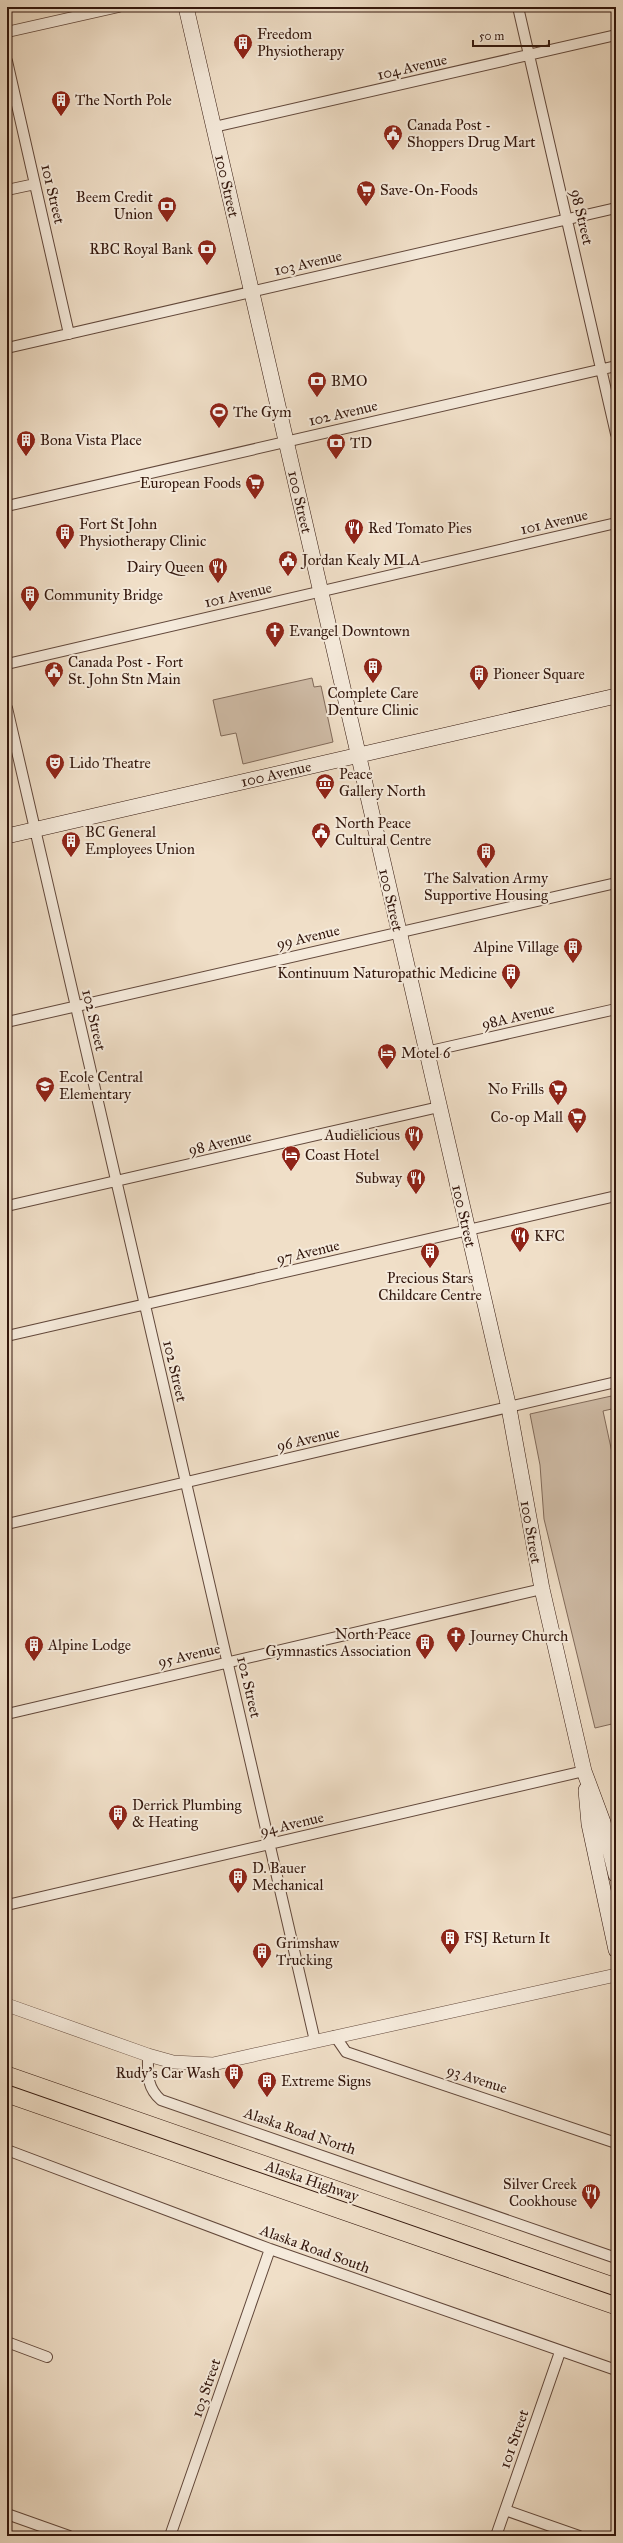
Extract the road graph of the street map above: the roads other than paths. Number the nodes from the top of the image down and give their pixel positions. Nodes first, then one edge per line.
1 (118, 7) edge
2 (186, 7) edge
3 (518, 7) edge
4 (7, 32) edge
5 (616, 35) edge
6 (529, 56) junction
7 (7, 61) edge
8 (214, 127) junction
9 (35, 184) junction
10 (7, 190) edge
11 (616, 208) edge
12 (567, 219) junction
13 (252, 292) junction
14 (69, 334) junction
15 (7, 348) edge
16 (616, 366) edge
17 (601, 369) junction
18 (616, 434) edge
19 (285, 441) junction
20 (7, 506) edge
21 (616, 523) edge
22 (320, 591) junction
23 (7, 664) edge
24 (616, 696) edge
25 (7, 708) edge
26 (358, 756) junction
27 (35, 830) junction
28 (7, 836) edge
29 (616, 883) edge
30 (399, 932) junction
31 (76, 1006) junction
32 (616, 1009) edge
33 (7, 1022) edge
34 (426, 1052) junction
35 (439, 1107) junction
36 (116, 1182) junction
37 (616, 1196) edge
38 (7, 1206) edge
39 (468, 1231) junction
40 (144, 1304) junction
41 (7, 1336) edge
42 (616, 1382) edge
43 (509, 1408) junction
44 (186, 1483) junction
45 (7, 1524) edge
46 (542, 1590) junction
47 (228, 1661) junction
48 (7, 1714) edge
49 (584, 1771) junction
50 (270, 1844) junction
51 (616, 1875) edge
52 (7, 1905) edge
53 (616, 1950) edge
54 (616, 1975) edge
55 (7, 2005) edge
56 (335, 2036) junction
57 (315, 2041) junction
58 (148, 2055) junction
59 (7, 2076) edge
60 (7, 2094) edge
61 (616, 2143) edge
62 (7, 2150) edge
63 (270, 2249) junction
64 (616, 2258) edge
65 (616, 2287) edge
66 (616, 2306) edge
67 (7, 2342) edge
68 (560, 2352) junction
69 (47, 2357) dead end
70 (616, 2370) edge
71 (505, 2510) junction
72 (7, 2514) edge
73 (69, 2536) edge
74 (170, 2536) edge
75 (496, 2536) edge
76 (579, 2536) edge

1 - 4 street
2 - 8 main road, 100 Street
3 - 6 street, 98 Street
5 - 6 street, 104 Avenue
6 - 8 street, 104 Avenue
6 - 12 street, 98 Street
7 - 9 street, 101 Street
8 - 13 main road, 100 Street
9 - 10 street
9 - 14 street, 101 Street
11 - 12 street, 103 Avenue
12 - 13 street, 103 Avenue
12 - 17 street, 98 Street
13 - 14 street, 103 Avenue
13 - 19 main road, 100 Street
14 - 15 street, 103 Avenue
16 - 17 street, 102 Avenue
17 - 18 street, 98 Street
17 - 19 street, 102 Avenue
19 - 20 street, 102 Avenue
19 - 22 main road, 100 Street
21 - 22 street, 101 Avenue
22 - 23 street, 101 Avenue
22 - 26 main road, 100 Street
24 - 26 main road, 100 Avenue
25 - 27 street, 102 Street
26 - 27 main road, 100 Avenue
26 - 30 main road, 100 Street
27 - 28 main road, 100 Avenue
27 - 31 street, 102 Street
29 - 30 street, 99 Avenue
30 - 31 street, 99 Avenue
30 - 34 main road, 100 Street
31 - 33 street, 99 Avenue
31 - 36 street, 102 Street
32 - 34 street, 98A Avenue
34 - 35 main road, 100 Street
35 - 36 street, 98 Avenue
35 - 39 main road, 100 Street
36 - 38 street, 98 Avenue
36 - 40 street, 102 Street
37 - 39 street, 97 Avenue
39 - 40 street, 97 Avenue
39 - 43 main road, 100 Street
40 - 41 street, 97 Avenue
40 - 44 street, 102 Street
42 - 43 street, 96 Avenue
43 - 44 street, 96 Avenue
43 - 46 main road, 100 Street
44 - 45 street, 96 Avenue
44 - 47 street, 102 Street
46 - 47 street, 95 Avenue
46 - 49 main road, 100 Street
47 - 48 street, 95 Avenue
47 - 50 street, 102 Street
49 - 50 street, 94 Avenue
49 - 51 main road, 100 Street
49 - 53 main road, 100 Street
50 - 52 street, 94 Avenue
50 - 57 street, 102 Street
54 - 56 street
55 - 58 street
56 - 57 street
56 - 61 street, 93 Avenue
57 - 58 street
58 - 64 street, Alaska Road North
59 - 65 highway, Alaska Highway
60 - 66 highway, Alaska Highway
62 - 63 street, Alaska Road South
63 - 68 street, Alaska Road South
63 - 74 street, 103 Street
67 - 69 street
68 - 70 street, Alaska Road South
68 - 71 street, 101 Street
71 - 75 street, 101 Street
71 - 76 street
72 - 73 street

